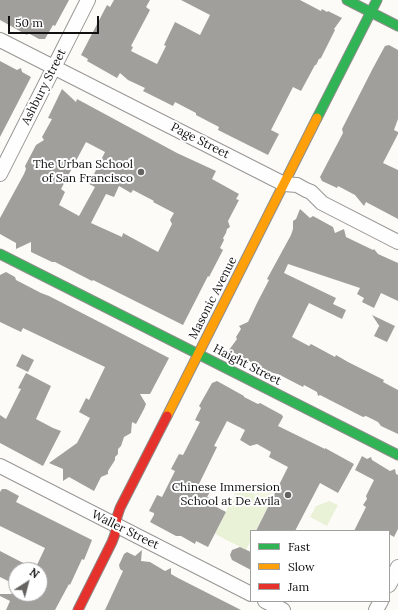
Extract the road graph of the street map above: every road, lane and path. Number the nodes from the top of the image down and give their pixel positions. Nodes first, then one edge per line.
1 (88, 0) edge
2 (346, 0) edge
3 (377, 0) edge
4 (371, 12) junction
5 (398, 26) edge
6 (0, 40) edge
7 (54, 68) junction
8 (0, 174) edge
9 (284, 184) junction
10 (398, 242) edge
11 (0, 254) edge
12 (198, 354) junction
13 (398, 455) edge
14 (0, 467) edge
15 (116, 526) junction
16 (398, 568) edge
17 (390, 583) edge
18 (250, 593) edge
19 (267, 602) edge
20 (78, 610) edge
21 (283, 610) edge

1 - 7 street, Ashbury Street
2 - 4 street
3 - 4 street, Masonic Avenue
4 - 5 street
4 - 9 street, Masonic Avenue
6 - 7 street, Page Street
7 - 8 street, Ashbury Street
7 - 9 street, Page Street
9 - 10 street, Page Street
9 - 12 street, Masonic Avenue
11 - 12 street, Haight Street
12 - 13 street, Haight Street
12 - 15 street, Masonic Avenue
14 - 15 street, Waller Street
15 - 18 street, Waller Street
15 - 20 street, Masonic Avenue
16 - 17 street
19 - 21 street

